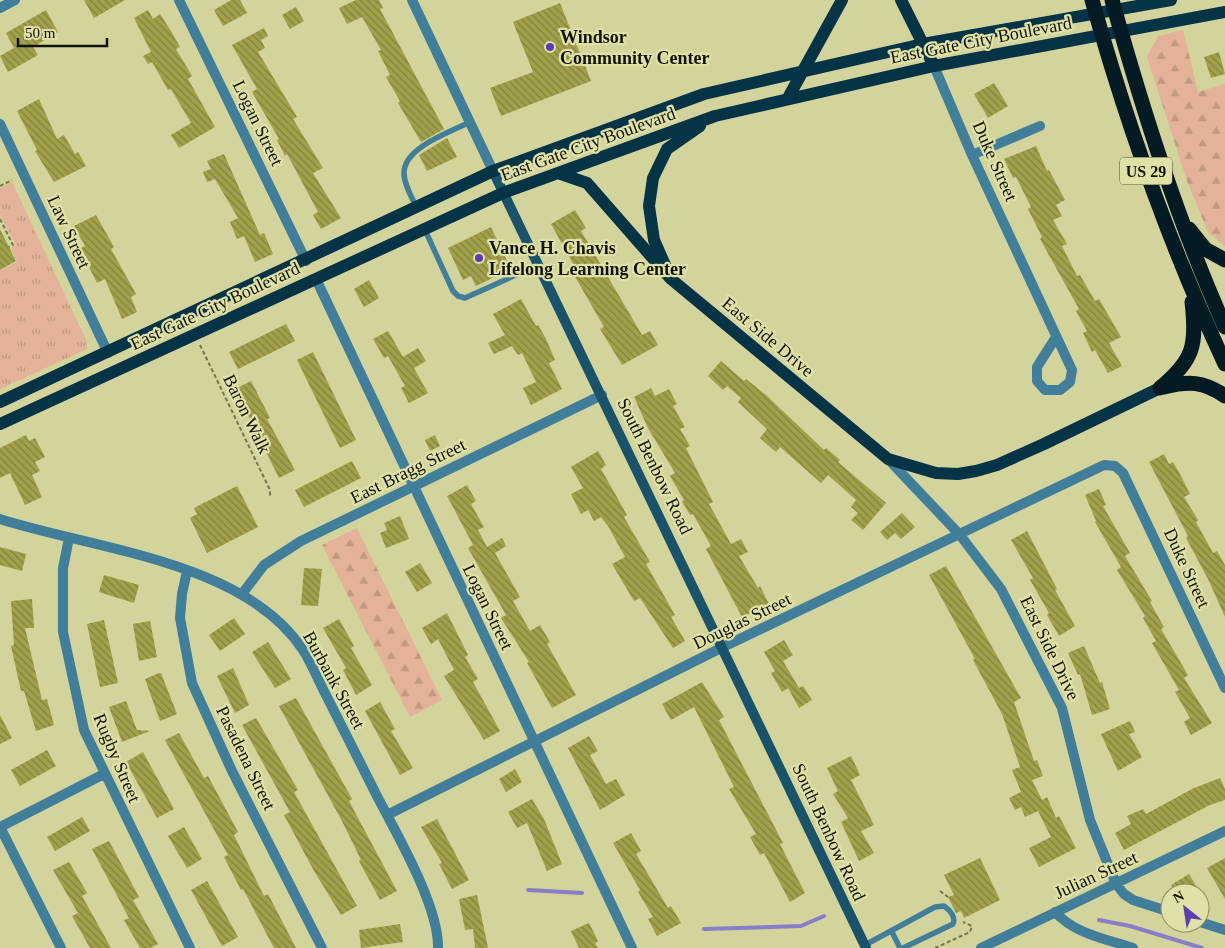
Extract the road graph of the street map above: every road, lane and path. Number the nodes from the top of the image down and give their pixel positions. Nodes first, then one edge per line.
1 (15, 0) edge
2 (180, 0) edge
3 (412, 0) edge
4 (842, 0) edge
5 (901, 0) edge
6 (1092, 0) edge
7 (1112, 0) edge
8 (1171, 0) edge
9 (0, 8) edge
10 (1225, 12) edge
11 (923, 44) junction
12 (934, 66) junction
13 (803, 70) junction
14 (788, 98) junction
15 (715, 116) junction
16 (470, 122) junction
17 (0, 124) edge
18 (1040, 126) dead end
19 (972, 155) junction
20 (494, 171) junction
21 (558, 173) junction
22 (12, 180) dead end
23 (0, 186) edge
24 (503, 192) junction
25 (416, 207) junction
26 (0, 219) edge
27 (1181, 220) junction
28 (425, 230) junction
29 (9, 247) dead end
30 (1225, 260) edge
31 (306, 261) junction
32 (538, 264) junction
33 (316, 279) junction
34 (671, 279) junction
35 (1190, 288) junction
36 (1225, 327) edge
37 (1056, 337) junction
38 (199, 344) dead end
39 (108, 353) junction
40 (1225, 364) edge
41 (1160, 388) junction
42 (602, 395) junction
43 (1225, 396) edge
44 (0, 402) edge
45 (0, 424) edge
46 (888, 459) junction
47 (1115, 466) joint
48 (412, 487) junction
49 (270, 496) dead end
50 (0, 519) edge
51 (960, 535) junction
52 (69, 538) junction
53 (187, 571) junction
54 (242, 594) junction
55 (723, 648) junction
56 (1225, 688) edge
57 (534, 741) junction
58 (104, 774) junction
59 (387, 815) junction
60 (0, 827) edge
61 (1225, 831) edge
62 (3, 842) edge
63 (1116, 884) junction
64 (1160, 909) edge
65 (1055, 912) junction
66 (1210, 925) edge
67 (1225, 930) edge
68 (892, 932) junction
69 (865, 947) edge
70 (61, 948) edge
71 (190, 948) edge
72 (322, 948) edge
73 (438, 948) edge
74 (632, 948) edge
75 (902, 948) edge
76 (981, 948) edge
77 (1133, 948) edge

1 - 9 street
2 - 31 street, Logan Street
3 - 16 street, South Benbow Road
4 - 13 main road
5 - 11 main road, Duke Street
6 - 35 highway, US 29
7 - 27 highway, US 29
8 - 11 main road, East Gate City Boulevard
10 - 12 main road, East Gate City Boulevard
11 - 12 main road, Duke Street
11 - 13 main road, East Gate City Boulevard
12 - 14 main road, East Gate City Boulevard
12 - 19 street, Duke Street
13 - 14 main road
13 - 20 main road, East Gate City Boulevard
14 - 15 main road, East Gate City Boulevard
15 - 21 main road, East Gate City Boulevard
15 - 34 main road
16 - 20 street, South Benbow Road
16 - 25 lane
17 - 39 street, Law Street
18 - 19 street
19 - 37 street, Duke Street
20 - 24 main road, South Benbow Road
20 - 25 main road, East Gate City Boulevard
21 - 24 main road, East Gate City Boulevard
21 - 34 main road, East Side Drive
22 - 23 path
24 - 28 main road, East Gate City Boulevard
24 - 32 main road, South Benbow Road
25 - 31 main road, East Gate City Boulevard
26 - 29 path
27 - 30 highway
27 - 36 highway, US 29
28 - 32 lane
28 - 33 main road, East Gate City Boulevard
31 - 39 main road, East Gate City Boulevard
32 - 42 main road, South Benbow Road
33 - 45 main road, East Gate City Boulevard
33 - 48 street, Logan Street
34 - 46 main road, East Side Drive
35 - 40 highway, US 29
35 - 41 highway
37 - 37 street, Duke Street
38 - 49 path, Baron Walk
39 - 44 main road, East Gate City Boulevard
41 - 43 highway
41 - 46 main road, East Side Drive
42 - 48 street, East Bragg Street
42 - 55 main road, South Benbow Road
46 - 51 street, East Side Drive
47 - 51 street, Douglas Street
47 - 56 street, Duke Street
48 - 54 street, East Bragg Street
48 - 57 street, Logan Street
50 - 52 street, Burbank Street
51 - 55 street, Douglas Street
51 - 63 street, East Side Drive
52 - 53 street, Burbank Street
52 - 58 street, Rugby Street
53 - 54 street, Burbank Street
53 - 72 street, Pasadena Street
54 - 59 street, Burbank Street
55 - 57 street, Douglas Street
55 - 69 main road, South Benbow Road
57 - 59 street, Douglas Street
57 - 74 street, Logan Street
58 - 60 street
58 - 71 street, Rugby Street
59 - 73 street, Burbank Street
60 - 62 street
61 - 63 street, Julian Street
62 - 70 street
63 - 64 street, East Side Drive
63 - 65 street, Julian Street
65 - 76 street, Julian Street
65 - 77 street
66 - 67 street
68 - 69 lane
68 - 75 lane
68 - 75 lane

